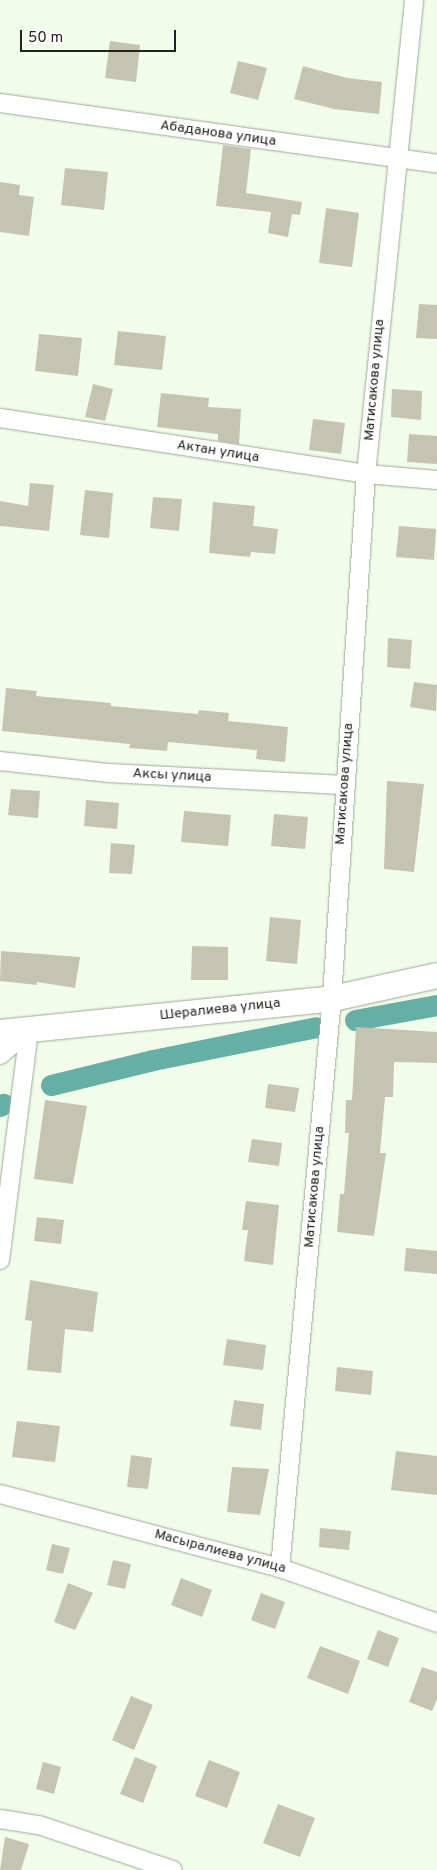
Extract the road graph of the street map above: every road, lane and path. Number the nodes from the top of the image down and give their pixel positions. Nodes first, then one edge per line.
1 (414, 0) edge
2 (0, 103) edge
3 (395, 158) junction
4 (437, 164) edge
5 (0, 418) edge
6 (366, 474) junction
7 (437, 480) edge
8 (0, 761) edge
9 (344, 785) junction
10 (437, 975) edge
11 (332, 998) junction
12 (29, 1031) junction
13 (0, 1032) edge
14 (0, 1055) edge
15 (0, 1260) edge
16 (0, 1494) edge
17 (280, 1568) junction
18 (437, 1623) edge
19 (0, 1819) edge
20 (173, 1870) edge

1 - 3 street, Матисакова улица
2 - 3 street, Абаданова улица
3 - 4 street, Абаданова улица
3 - 6 street, Матисакова улица
5 - 6 street, Актан улица
6 - 7 street, Актан улица
6 - 9 street, Матисакова улица
8 - 9 street, Аксы улица
9 - 11 street, Матисакова улица
10 - 11 street, Шералиева улица
11 - 12 street, Шералиева улица
11 - 17 street, Матисакова улица
12 - 13 street, Шералиева улица
12 - 14 street
12 - 15 street
16 - 17 street, Масыралиева улица
17 - 18 street, Масыралиева улица
19 - 20 street

